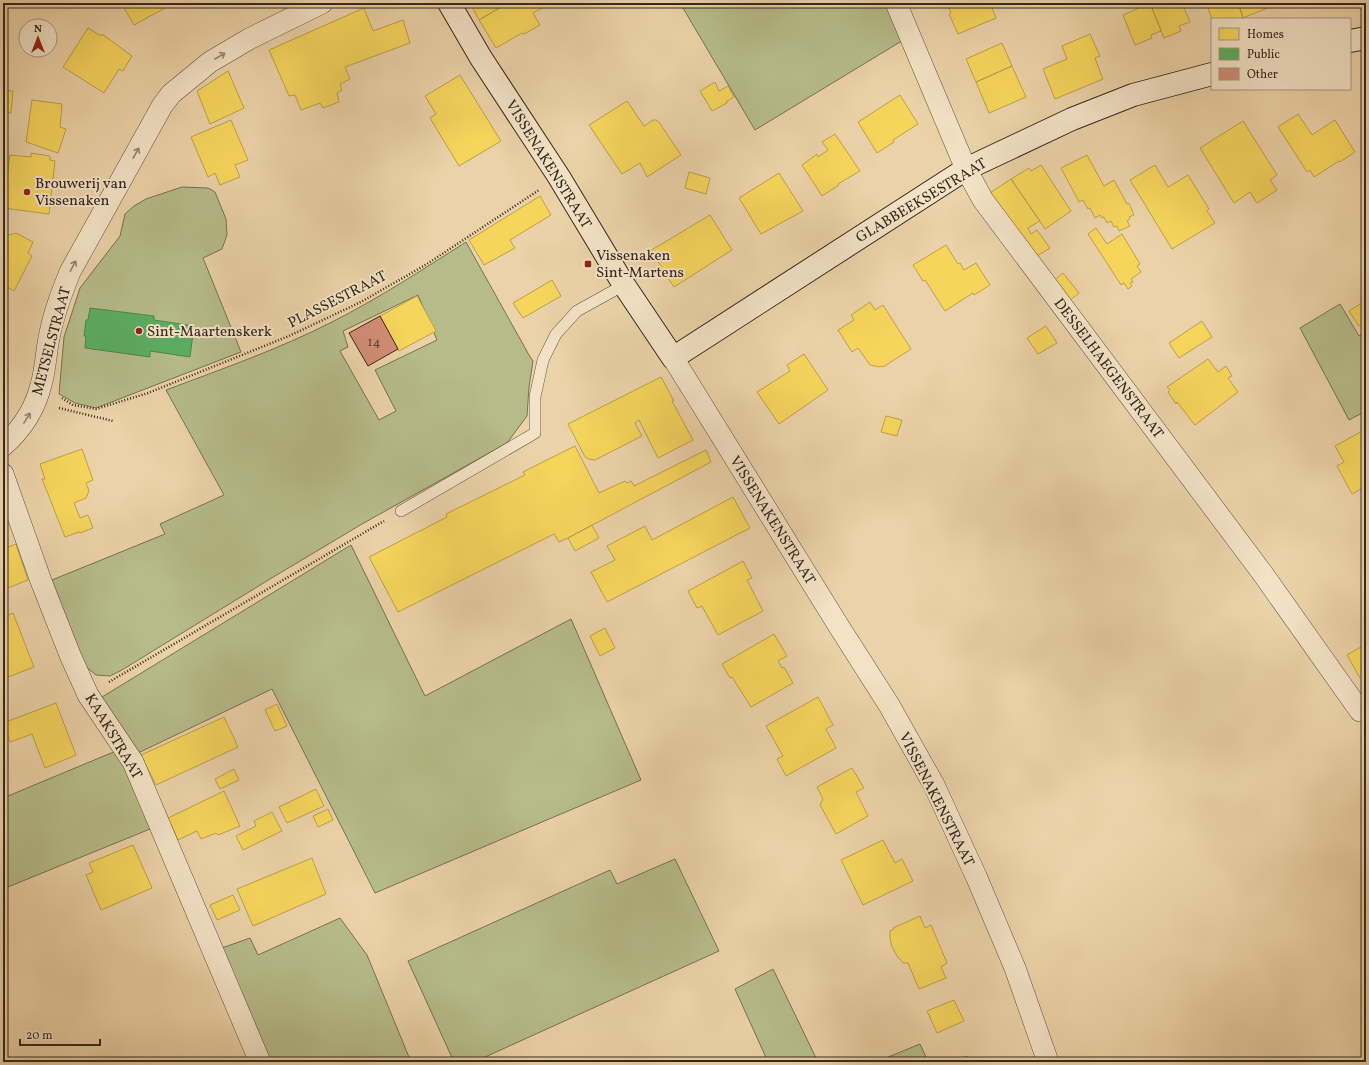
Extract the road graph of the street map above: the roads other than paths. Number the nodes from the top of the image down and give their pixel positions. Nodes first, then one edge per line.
1 (322, 3) edge
2 (449, 3) edge
3 (896, 3) edge
4 (1366, 38) edge
5 (1351, 41) edge
6 (1211, 74) edge
7 (966, 169) junction
8 (624, 285) junction
9 (673, 358) junction
10 (3, 446) edge
11 (3, 474) edge
12 (401, 511) road end
13 (1360, 711) dead end
14 (260, 1062) edge
15 (1048, 1062) edge

10 -> 1 street, METSELSTRAAT
2 - 8 street, VISSENAKENSTRAAT
3 - 7 street, DESSELHAEGENSTRAAT
4 - 5 street
6 - 7 street, GLABBEEKSESTRAAT
7 - 9 street, GLABBEEKSESTRAAT
7 - 13 street, DESSELHAEGENSTRAAT
8 - 9 street, VISSENAKENSTRAAT
8 - 12 lane
9 - 15 street, VISSENAKENSTRAAT
11 - 14 street, KAAKSTRAAT

